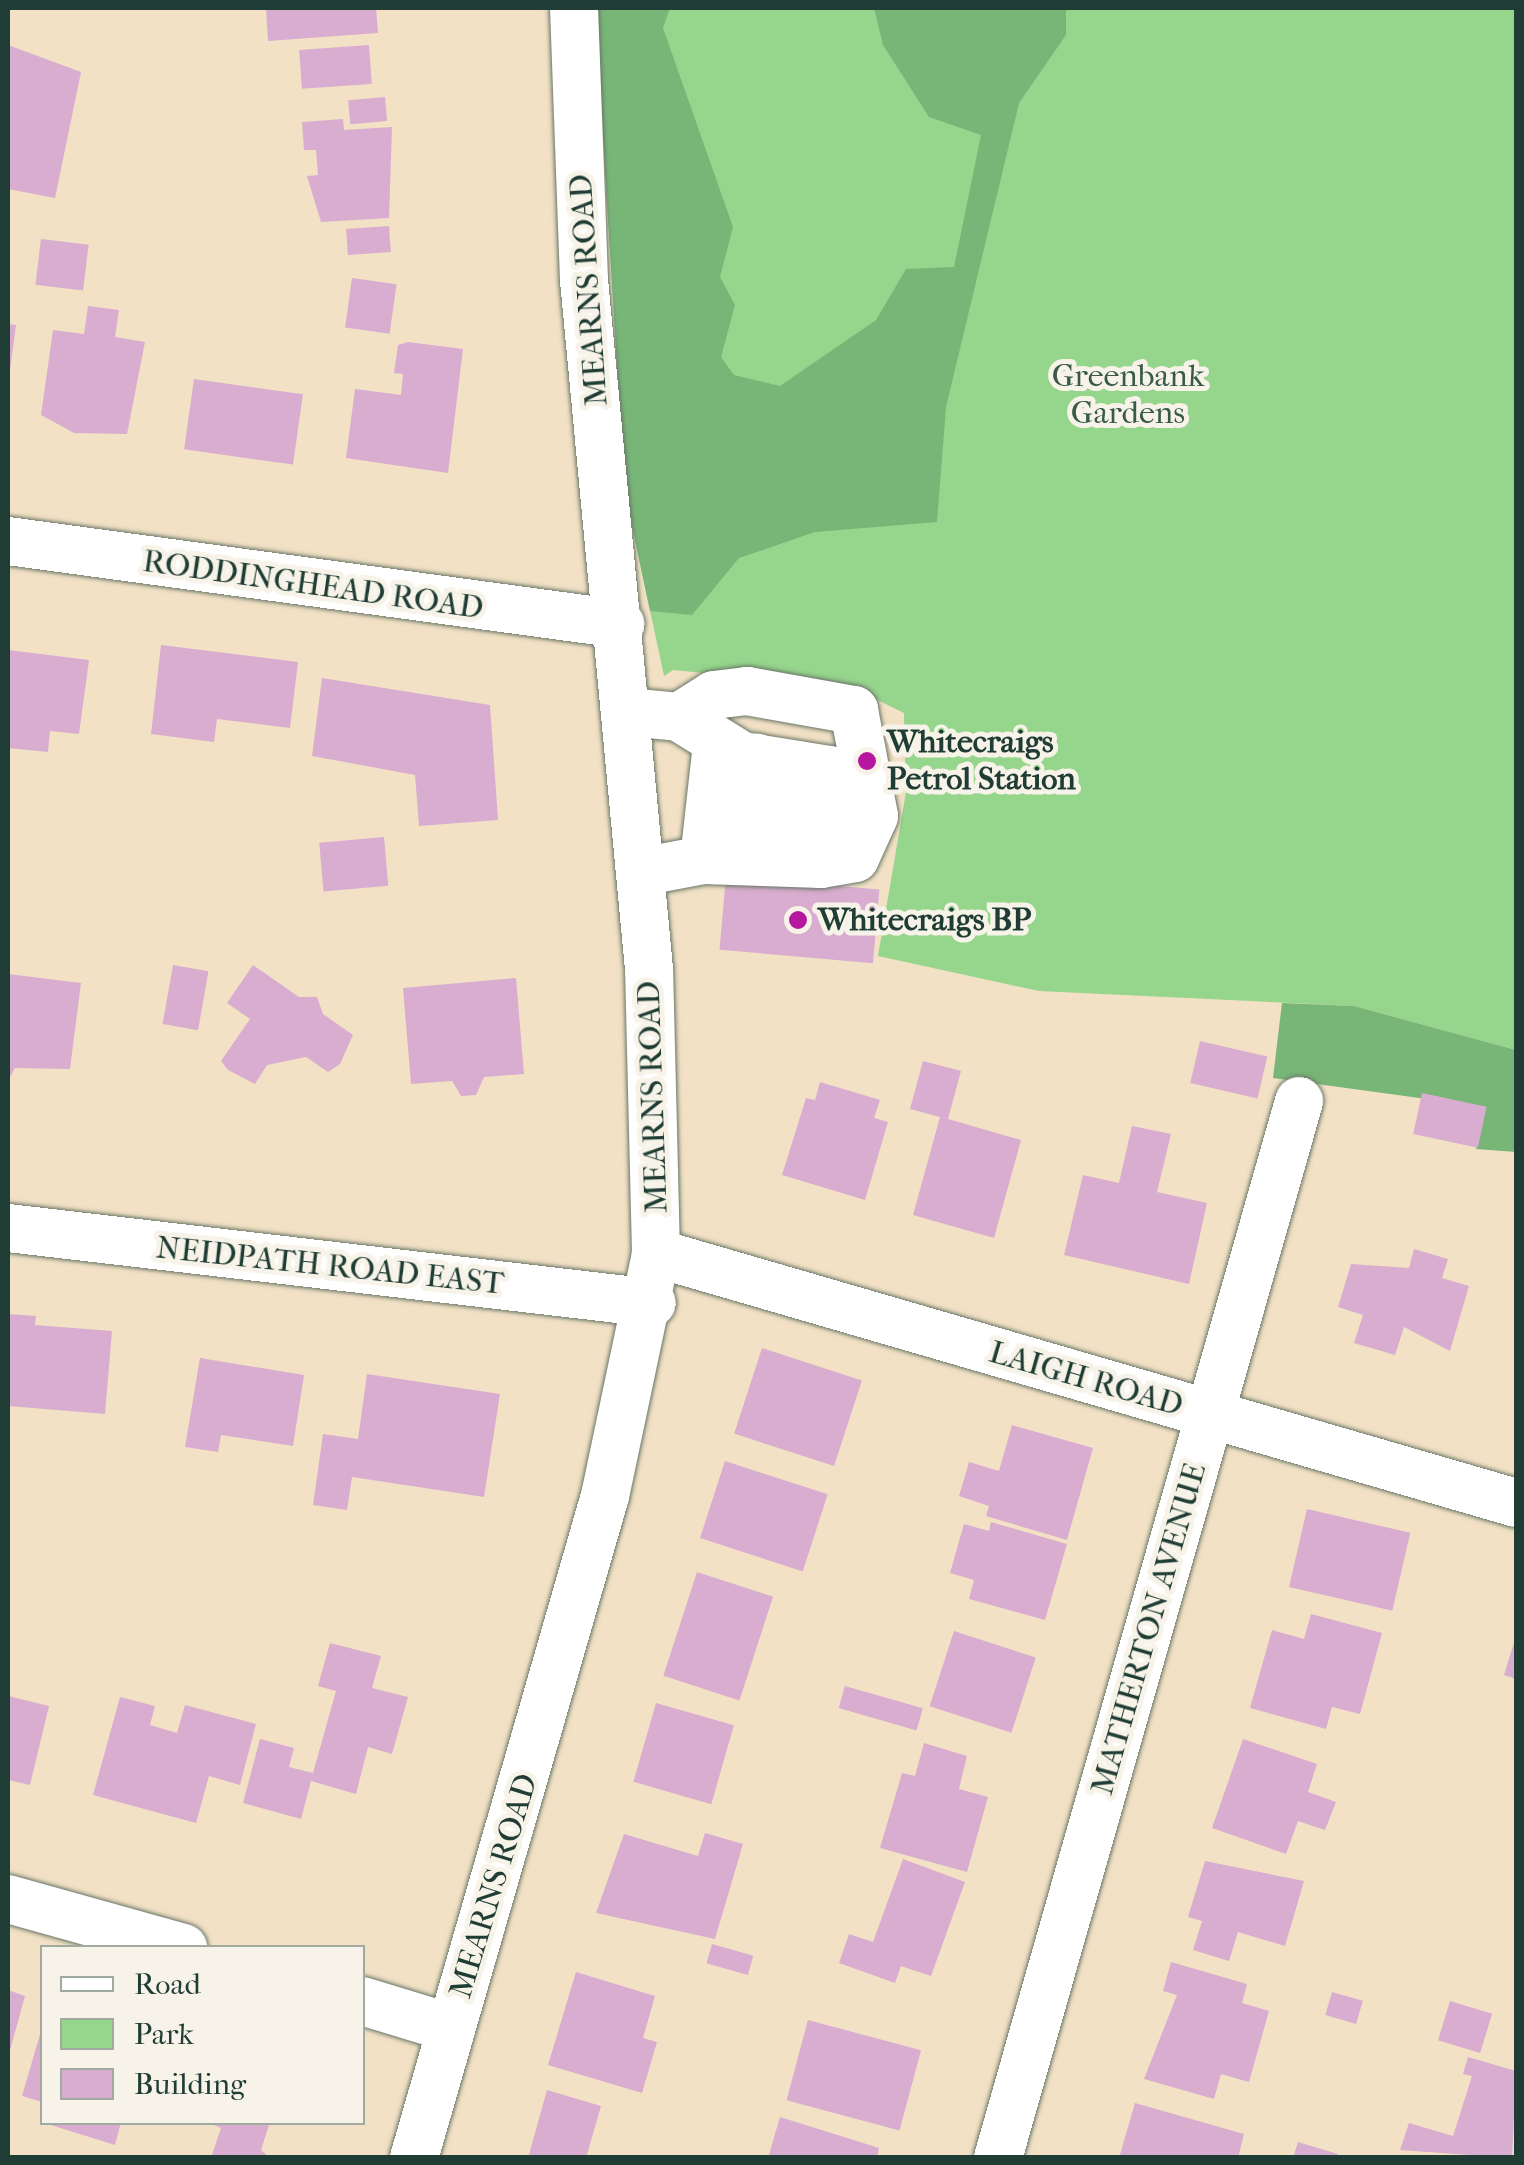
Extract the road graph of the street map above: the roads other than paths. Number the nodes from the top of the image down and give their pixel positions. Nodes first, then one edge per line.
1 (574, 8) edge
2 (8, 541) edge
3 (620, 624) junction
4 (627, 712) junction
5 (679, 717) junction
6 (756, 756) junction
7 (764, 862) junction
8 (640, 872) junction
9 (1299, 1101) dead end
10 (8, 1228) edge
11 (656, 1252) junction
12 (652, 1302) junction
13 (1210, 1415) junction
14 (1516, 1503) edge
15 (8, 1898) edge
16 (172, 1945) edge
17 (365, 2001) edge
18 (451, 2028) junction
19 (414, 2158) edge
20 (998, 2158) edge

1 - 3 street, MEARNS ROAD
2 - 3 street, RODDINGHEAD ROAD
3 - 4 street, MEARNS ROAD
4 - 5 street
4 - 8 street, MEARNS ROAD
5 - 6 street
5 - 7 street
6 - 7 street
6 - 7 street
7 - 8 street
8 - 11 street, MEARNS ROAD
9 - 13 street, MATHERTON AVENUE
10 - 12 street, NEIDPATH ROAD EAST
11 - 12 street, MEARNS ROAD
11 - 13 street, LAIGH ROAD
12 - 18 street, MEARNS ROAD
13 - 14 street, LAIGH ROAD
13 - 20 street, MATHERTON AVENUE
15 - 16 street
17 - 18 street
18 - 19 street, MEARNS ROAD

